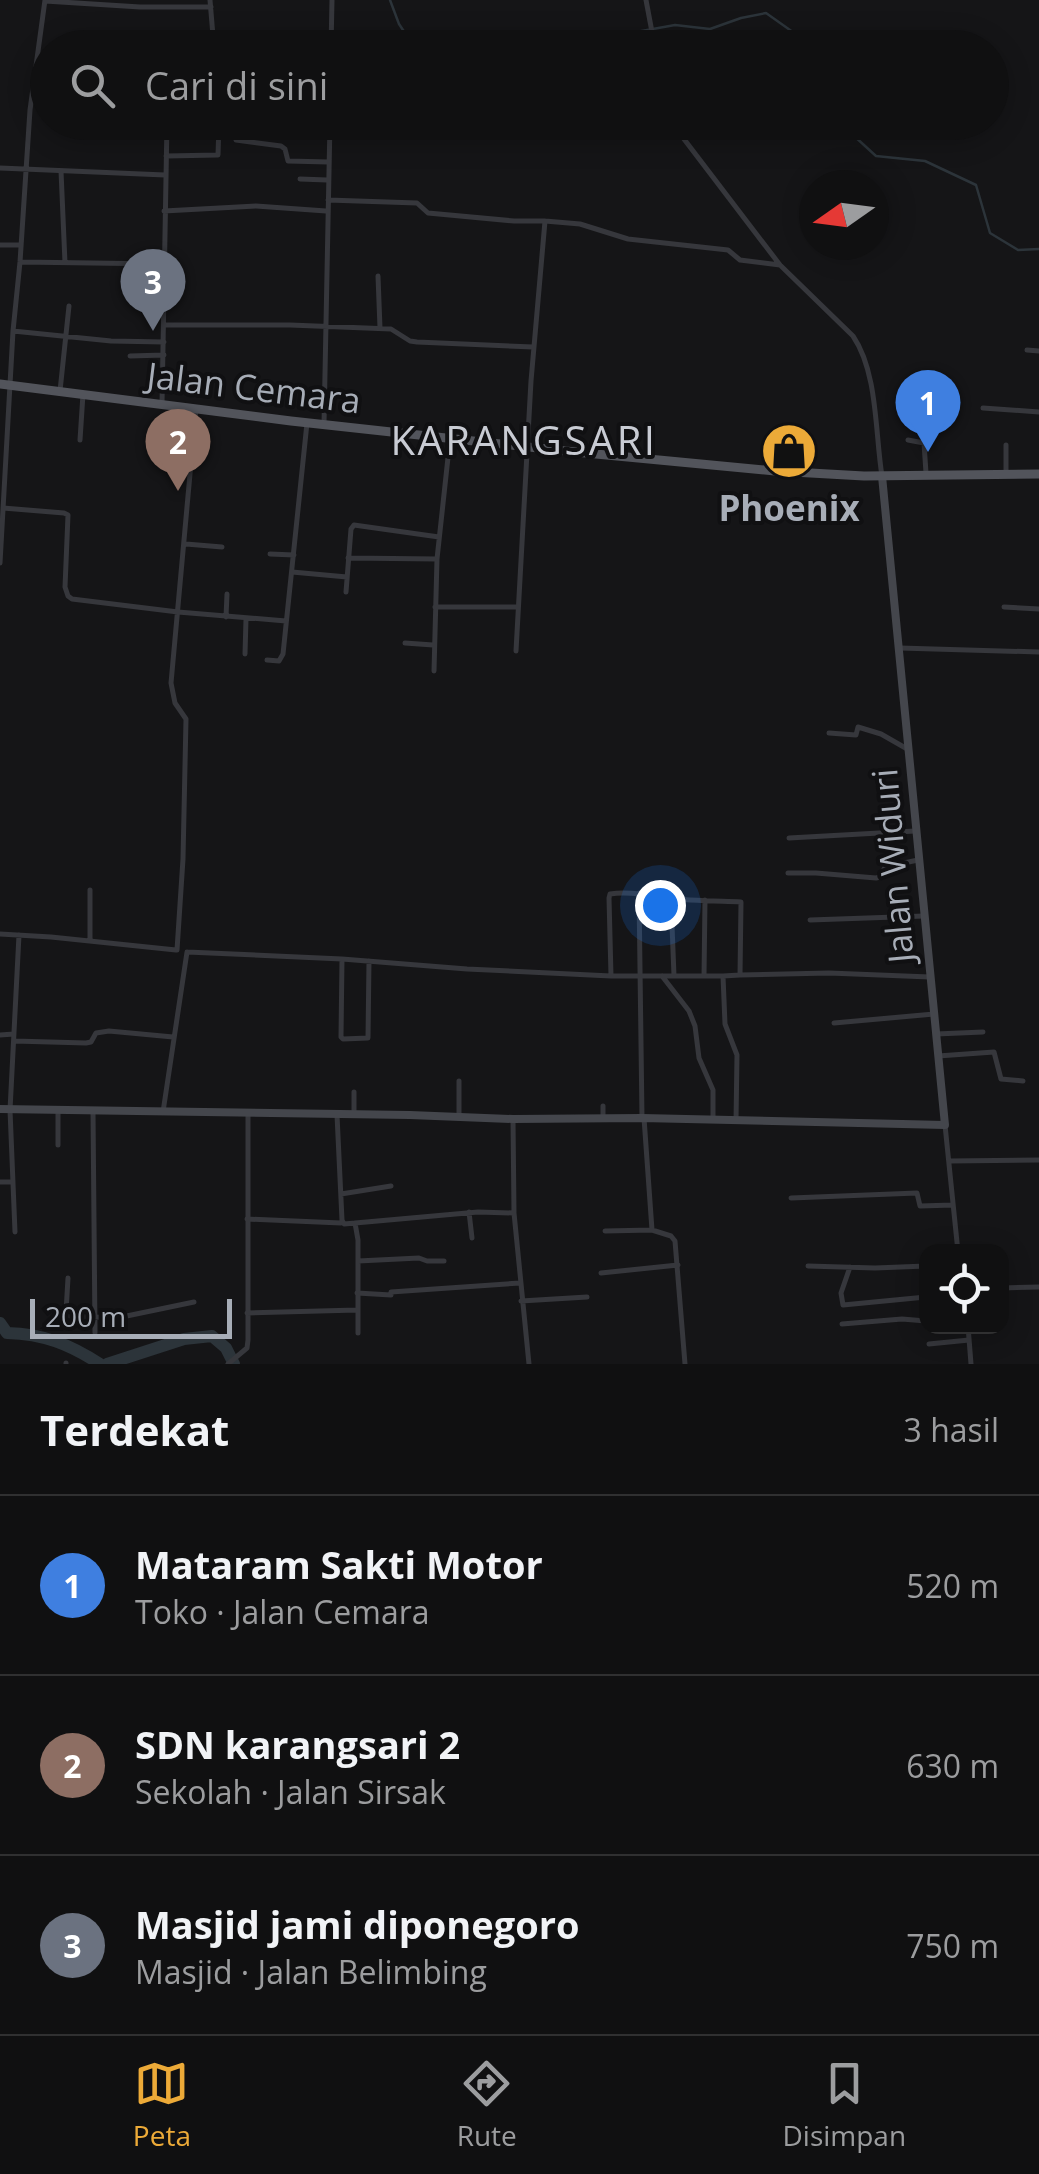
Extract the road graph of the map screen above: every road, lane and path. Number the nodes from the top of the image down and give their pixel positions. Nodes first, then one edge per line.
1 (46, 0) edge
2 (332, 0) edge
3 (646, 0) edge
4 (211, 4) edge
5 (42, 30) edge
6 (213, 30) edge
7 (331, 30) edge
8 (652, 30) edge
9 (30, 110) edge
10 (166, 140) edge
11 (218, 140) edge
12 (236, 140) edge
13 (329, 140) edge
14 (685, 140) edge
15 (166, 156) junction
16 (328, 160) junction
17 (0, 168) edge
18 (27, 169) junction
19 (61, 170) junction
20 (165, 174) junction
21 (300, 180) dead end
22 (328, 180) junction
23 (328, 200) junction
24 (164, 211) junction
25 (327, 212) junction
26 (544, 220) junction
27 (0, 245) edge
28 (21, 245) junction
29 (20, 262) junction
30 (66, 263) junction
31 (164, 264) junction
32 (780, 265) junction
33 (378, 276) dead end
34 (69, 306) dead end
35 (164, 325) junction
36 (325, 327) junction
37 (380, 329) junction
38 (12, 331) junction
39 (66, 338) junction
40 (164, 342) junction
41 (534, 347) junction
42 (1027, 350) dead end
43 (1039, 351) edge
44 (130, 356) dead end
45 (164, 356) junction
46 (4, 385) edge
47 (60, 392) junction
48 (83, 394) junction
49 (162, 404) junction
50 (196, 408) junction
51 (983, 408) dead end
52 (1039, 412) edge
53 (306, 423) junction
54 (324, 424) junction
55 (4, 430) edge
56 (450, 439) junction
57 (80, 440) dead end
58 (908, 440) dead end
59 (1006, 445) dead end
60 (528, 447) junction
61 (1039, 474) edge
62 (1006, 475) junction
63 (882, 476) junction
64 (926, 476) junction
65 (2, 508) edge
66 (438, 537) junction
67 (0, 543) edge
68 (185, 544) junction
69 (222, 547) dead end
70 (270, 554) dead end
71 (294, 555) junction
72 (348, 558) junction
73 (437, 559) junction
74 (0, 563) edge
75 (292, 572) junction
76 (347, 577) junction
77 (346, 592) dead end
78 (227, 594) dead end
79 (435, 607) junction
80 (517, 607) junction
81 (1004, 607) dead end
82 (1039, 608) edge
83 (178, 612) junction
84 (226, 617) junction
85 (246, 618) junction
86 (286, 621) junction
87 (405, 643) dead end
88 (434, 645) junction
89 (900, 648) junction
90 (516, 650) dead end
91 (1039, 652) edge
92 (245, 654) dead end
93 (266, 660) dead end
94 (434, 670) dead end
95 (829, 733) dead end
96 (909, 750) junction
97 (915, 831) junction
98 (789, 838) dead end
99 (918, 860) junction
100 (788, 873) dead end
101 (90, 890) dead end
102 (639, 893) junction
103 (671, 899) junction
104 (705, 900) junction
105 (924, 916) junction
106 (810, 920) dead end
107 (0, 934) edge
108 (20, 935) junction
109 (90, 941) junction
110 (178, 950) junction
111 (187, 952) junction
112 (342, 959) junction
113 (369, 961) junction
114 (740, 974) junction
115 (611, 976) junction
116 (641, 976) junction
117 (662, 976) junction
118 (674, 976) junction
119 (704, 976) junction
120 (723, 976) junction
121 (930, 977) junction
122 (934, 1014) junction
123 (834, 1023) dead end
124 (983, 1032) dead end
125 (936, 1034) junction
126 (0, 1035) edge
127 (174, 1036) junction
128 (14, 1038) junction
129 (938, 1056) junction
130 (459, 1080) dead end
131 (1023, 1081) dead end
132 (354, 1092) dead end
133 (603, 1106) dead end
134 (0, 1110) edge
135 (10, 1110) junction
136 (58, 1111) junction
137 (93, 1111) junction
138 (163, 1112) junction
139 (248, 1113) junction
140 (338, 1115) junction
141 (354, 1115) junction
142 (459, 1117) junction
143 (642, 1118) junction
144 (603, 1119) junction
145 (512, 1120) junction
146 (736, 1121) junction
147 (713, 1122) junction
148 (944, 1124) junction
149 (58, 1145) dead end
150 (1039, 1160) edge
151 (948, 1161) junction
152 (0, 1182) edge
153 (13, 1182) junction
154 (391, 1186) dead end
155 (341, 1194) junction
156 (791, 1198) dead end
157 (953, 1205) junction
158 (470, 1212) junction
159 (514, 1213) junction
160 (247, 1219) junction
161 (354, 1223) junction
162 (344, 1224) junction
163 (652, 1230) junction
164 (605, 1231) dead end
165 (15, 1232) dead end
166 (472, 1238) dead end
167 (957, 1244) edge
168 (358, 1261) junction
169 (444, 1261) dead end
170 (678, 1265) junction
171 (808, 1266) dead end
172 (919, 1266) edge
173 (850, 1267) junction
174 (600, 1273) dead end
175 (68, 1278) dead end
176 (520, 1283) junction
177 (1039, 1287) edge
178 (1009, 1288) edge
179 (358, 1293) junction
180 (587, 1297) dead end
181 (919, 1299) edge
182 (522, 1301) junction
183 (194, 1302) dead end
184 (357, 1310) junction
185 (247, 1313) junction
186 (95, 1319) junction
187 (919, 1320) edge
188 (842, 1324) dead end
189 (95, 1333) dead end
190 (358, 1333) dead end
191 (969, 1334) edge
192 (969, 1340) junction
193 (930, 1344) dead end
194 (228, 1364) edge
195 (529, 1364) edge
196 (685, 1364) edge
197 (971, 1364) edge

1 - 4 street
1 - 5 street
2 - 7 street
3 - 8 street
4 - 6 street
9 - 18 street
10 - 15 street
11 - 15 street
12 - 16 street
13 - 16 street
14 - 32 street
15 - 20 street
16 - 22 street
17 - 18 street
18 - 19 street
18 - 28 street
19 - 20 street
19 - 30 street
20 - 24 street
21 - 22 street
22 - 23 street
23 - 25 street
23 - 26 street
24 - 25 street
24 - 31 street
25 - 36 street
26 - 32 street
26 - 41 street
27 - 28 street
28 - 29 street
29 - 30 street
29 - 38 street
30 - 31 street
31 - 35 street
32 - 63 street
33 - 37 street
34 - 39 street
35 - 36 street
35 - 40 street
36 - 37 street
36 - 54 street
37 - 41 street
38 - 39 street
38 - 46 street
39 - 40 street
39 - 47 street
40 - 45 street
41 - 60 street
42 - 43 street
44 - 45 street
45 - 49 street
46 - 47 main road, Jalan Cemara
46 - 55 street
47 - 48 main road, Jalan Cemara
48 - 49 main road, Jalan Cemara
48 - 57 street
49 - 50 main road, Jalan Cemara
50 - 53 main road, Jalan Cemara
50 - 68 street
51 - 52 street
53 - 54 main road, Jalan Cemara
53 - 71 street
54 - 56 main road, Jalan Cemara
55 - 65 street
56 - 60 main road, Jalan Cemara
56 - 66 street
58 - 64 street
59 - 62 street
60 - 63 main road, Jalan Cemara
60 - 80 street
61 - 62 main road, Jalan Cemara
62 - 64 main road, Jalan Cemara
63 - 64 main road, Jalan Cemara
63 - 89 main road, Jalan Widuri
65 - 67 street
65 - 83 street
66 - 72 street
66 - 73 street
67 - 74 street
68 - 69 street
68 - 83 street
70 - 71 street
71 - 75 street
72 - 73 street
72 - 76 street
73 - 79 street
75 - 76 street
75 - 86 street
76 - 77 street
78 - 84 street
79 - 80 street
79 - 88 street
80 - 90 street
81 - 82 street
83 - 84 street
83 - 110 street
84 - 85 street
85 - 86 street
85 - 92 street
86 - 93 street
87 - 88 street
88 - 94 street
89 - 91 street
89 - 96 main road, Jalan Widuri
95 - 96 street
96 - 97 main road, Jalan Widuri
97 - 98 street
97 - 99 main road, Jalan Widuri
99 - 100 street
99 - 105 main road, Jalan Widuri
101 - 109 street
102 - 103 street
102 - 115 street
102 - 116 street
103 - 104 street
103 - 118 street
104 - 114 street
104 - 119 street
105 - 106 street
105 - 121 main road, Jalan Widuri
107 - 108 street
108 - 109 street
108 - 128 street
109 - 110 street
110 - 111 street
111 - 112 street
111 - 127 street
112 - 113 street
112 - 113 street
113 - 115 street
114 - 120 street
114 - 121 street
115 - 116 street
116 - 117 street
116 - 143 street
117 - 118 street
117 - 147 street
118 - 119 street
119 - 120 street
120 - 146 street
121 - 122 main road, Jalan Widuri
122 - 123 street
122 - 125 main road, Jalan Widuri
124 - 125 street
125 - 129 main road, Jalan Widuri
126 - 128 street
127 - 128 street
127 - 138 street
128 - 135 street
129 - 131 street
129 - 148 main road, Jalan Widuri
130 - 142 street
132 - 141 street
133 - 144 street
134 - 135 main road
135 - 136 main road
135 - 153 street
136 - 137 main road
136 - 149 street
137 - 138 main road
137 - 186 street
138 - 139 main road
139 - 140 main road
139 - 160 street
140 - 141 main road
140 - 155 street
141 - 142 main road
142 - 145 main road
143 - 144 main road
143 - 147 main road
143 - 163 street
144 - 145 main road
145 - 159 street
146 - 147 main road
146 - 148 main road
148 - 151 street, Jalan Widuri
150 - 151 street
151 - 157 street, Jalan Widuri
152 - 153 street
153 - 165 street
154 - 155 street
155 - 162 street
156 - 157 street
157 - 167 street, Jalan Widuri
158 - 159 street
158 - 161 street
158 - 166 street
159 - 176 street
160 - 162 street
160 - 185 street
161 - 162 street
161 - 168 street
163 - 164 street
163 - 170 street
168 - 169 street
168 - 179 street
170 - 174 street
170 - 196 street
171 - 173 street
172 - 173 street
173 - 181 street
175 - 186 street
176 - 179 street
176 - 182 street
177 - 178 street
179 - 184 street
180 - 182 street
182 - 195 street
183 - 186 street
184 - 185 street
184 - 190 street
185 - 194 street
186 - 189 street
187 - 188 street
191 - 192 street
192 - 193 street
192 - 197 street

